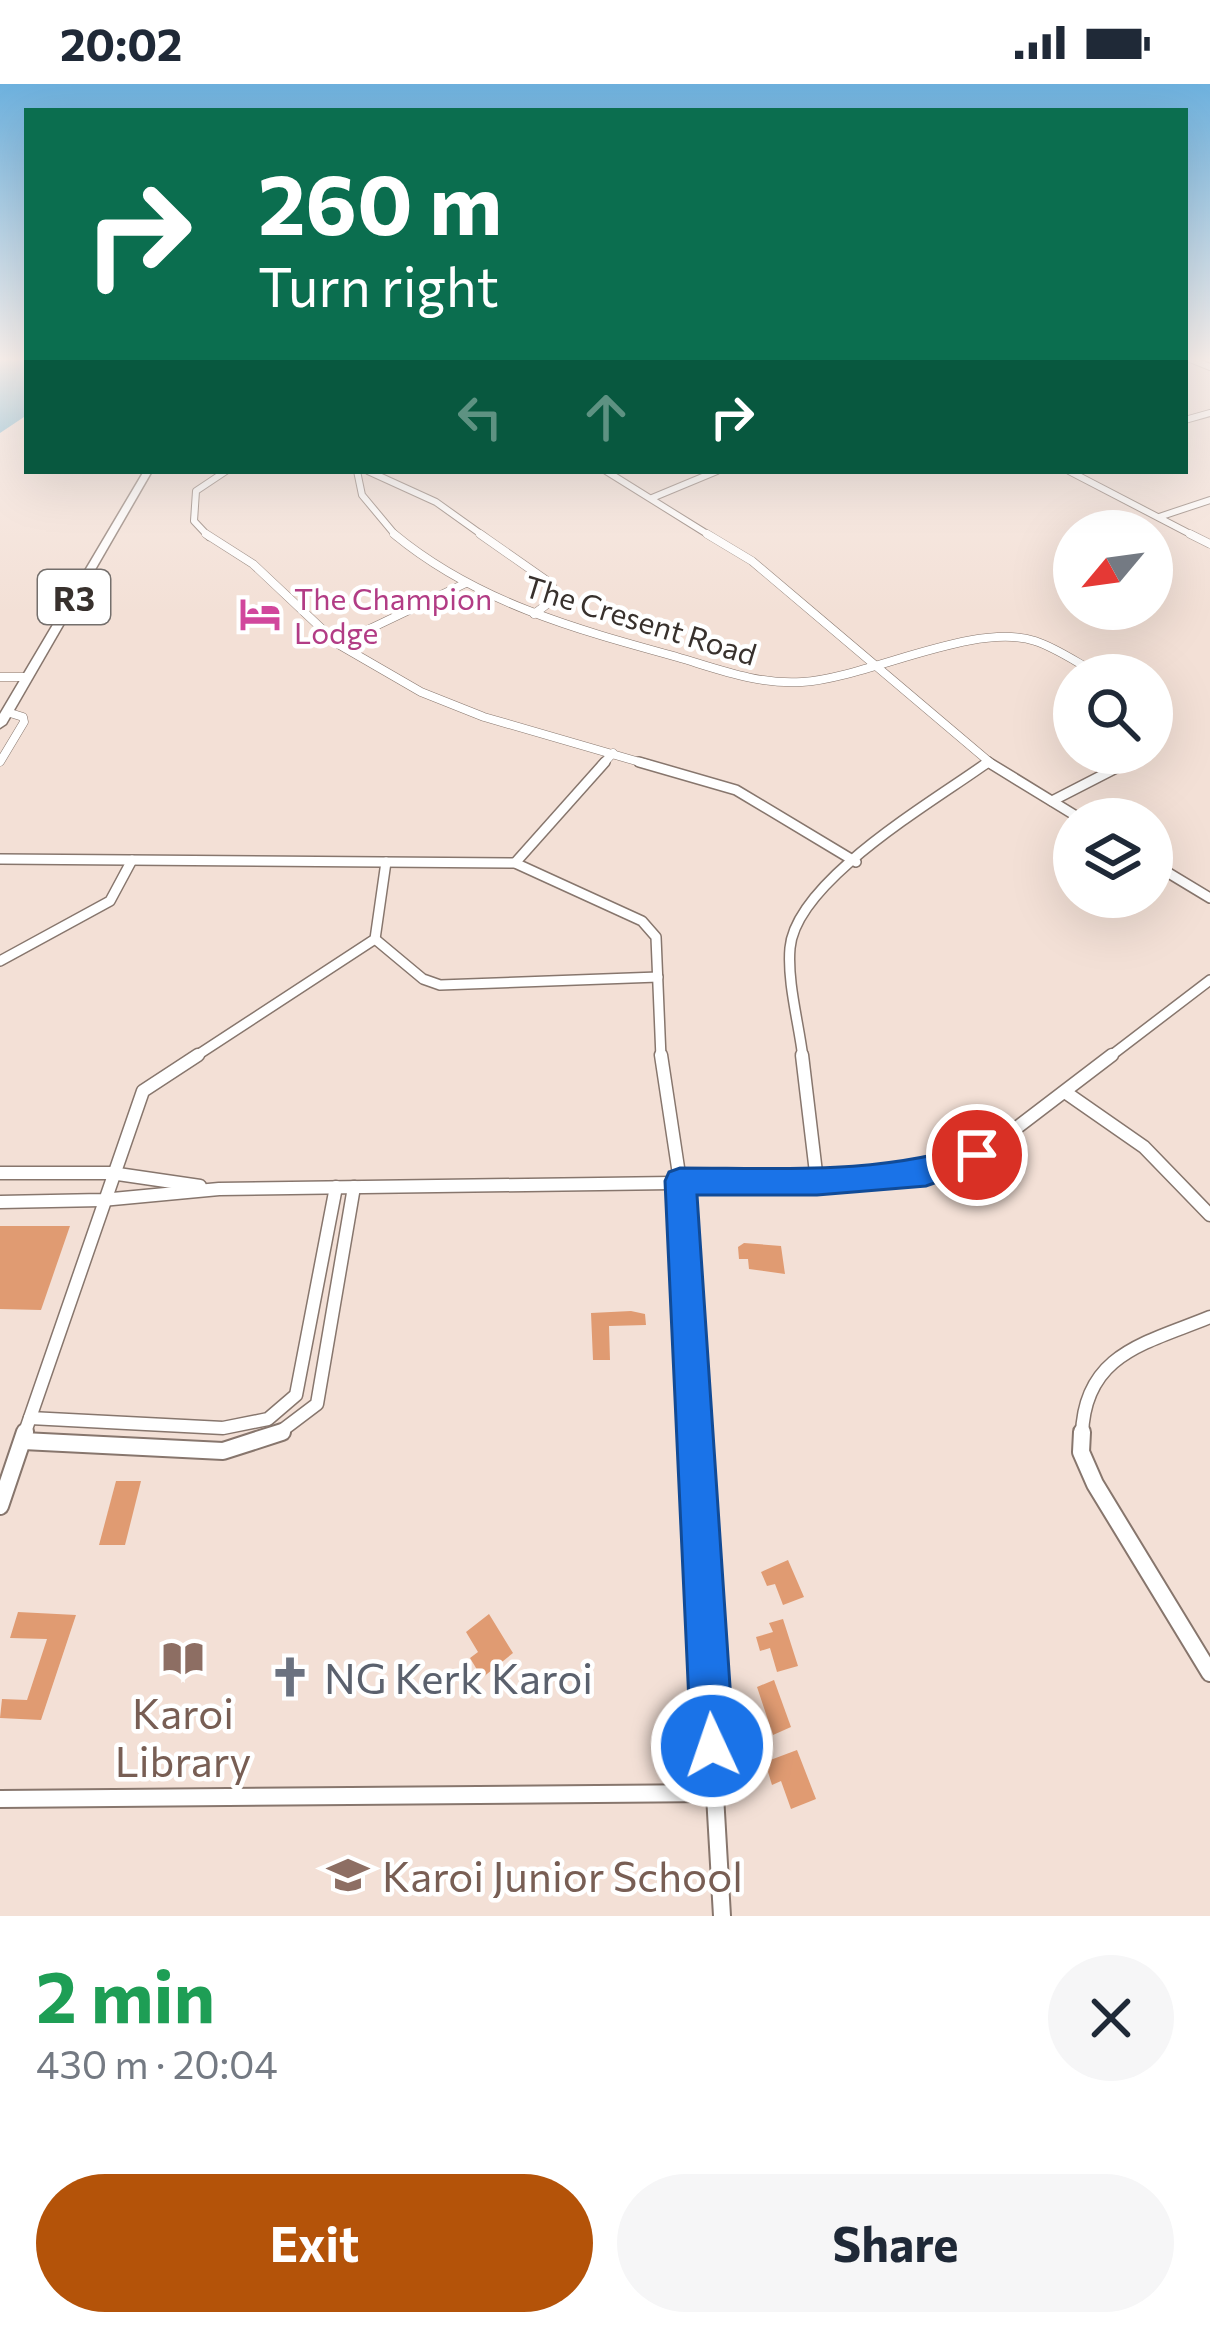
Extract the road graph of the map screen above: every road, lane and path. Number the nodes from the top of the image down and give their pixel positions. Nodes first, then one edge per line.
1 (146, 474) edge
2 (221, 474) edge
3 (358, 474) edge
4 (375, 474) edge
5 (611, 474) edge
6 (710, 474) edge
7 (1076, 474) edge
8 (652, 498) junction
9 (1210, 500) edge
10 (1145, 510) edge
11 (1173, 512) edge
12 (1173, 524) edge
13 (1210, 544) edge
14 (466, 583) junction
15 (534, 614) junction
16 (338, 644) junction
17 (1062, 654) edge
18 (872, 664) junction
19 (0, 677) edge
20 (27, 677) junction
21 (3, 718) edge
22 (614, 754) junction
23 (0, 762) edge
24 (988, 763) junction
25 (1105, 774) edge
26 (1052, 801) joint
27 (0, 859) edge
28 (132, 860) junction
29 (386, 862) junction
30 (515, 862) junction
31 (856, 862) junction
32 (1173, 875) edge
33 (1210, 898) edge
34 (375, 939) junction
35 (0, 962) edge
36 (658, 977) junction
37 (1210, 980) edge
38 (1065, 1092) junction
39 (0, 1173) edge
40 (110, 1173) junction
41 (680, 1181) junction
42 (817, 1181) junction
43 (354, 1186) junction
44 (336, 1187) junction
45 (219, 1189) junction
46 (102, 1200) junction
47 (0, 1202) edge
48 (1210, 1215) edge
49 (1210, 1317) edge
50 (305, 1350) junction
51 (326, 1350) junction
52 (30, 1418) junction
53 (164, 1424) junction
54 (23, 1441) junction
55 (157, 1448) junction
56 (0, 1506) edge
57 (1210, 1673) edge
58 (715, 1793) junction
59 (0, 1799) edge
60 (722, 1916) edge

1 - 20 highway, R3
2 - 16 street
3 - 14 street, The Cresent Road
4 - 15 street
5 - 8 street
6 - 8 street
7 - 10 street
8 - 18 street
9 - 11 street
12 - 13 street
14 - 15 street, The Cresent Road
14 - 16 street
15 - 18 street, The Cresent Road
16 - 22 street
17 - 18 street, The Cresent Road
18 - 24 street
19 - 20 street
20 - 21 highway, R3
21 - 23 street
22 - 30 street
22 - 31 street
24 - 26 street
24 - 31 street
25 - 26 street
27 - 28 street
28 - 29 street
28 - 35 street
29 - 30 street
29 - 34 street
30 - 36 street
31 - 42 street
32 - 33 street
34 - 36 street
34 - 40 street
36 - 41 street
37 - 38 street
38 - 42 street
38 - 48 street
39 - 40 street
40 - 45 street
40 - 46 street
41 - 42 street
41 - 43 street
41 - 58 street
43 - 44 street
43 - 51 street
44 - 45 street
44 - 50 street
45 - 46 street
46 - 47 street
46 - 52 street
49 - 57 street
50 - 51 street
50 - 53 street
51 - 55 street
52 - 53 street
52 - 54 street
53 - 55 street
54 - 55 street
54 - 56 street
58 - 59 street
58 - 60 street

